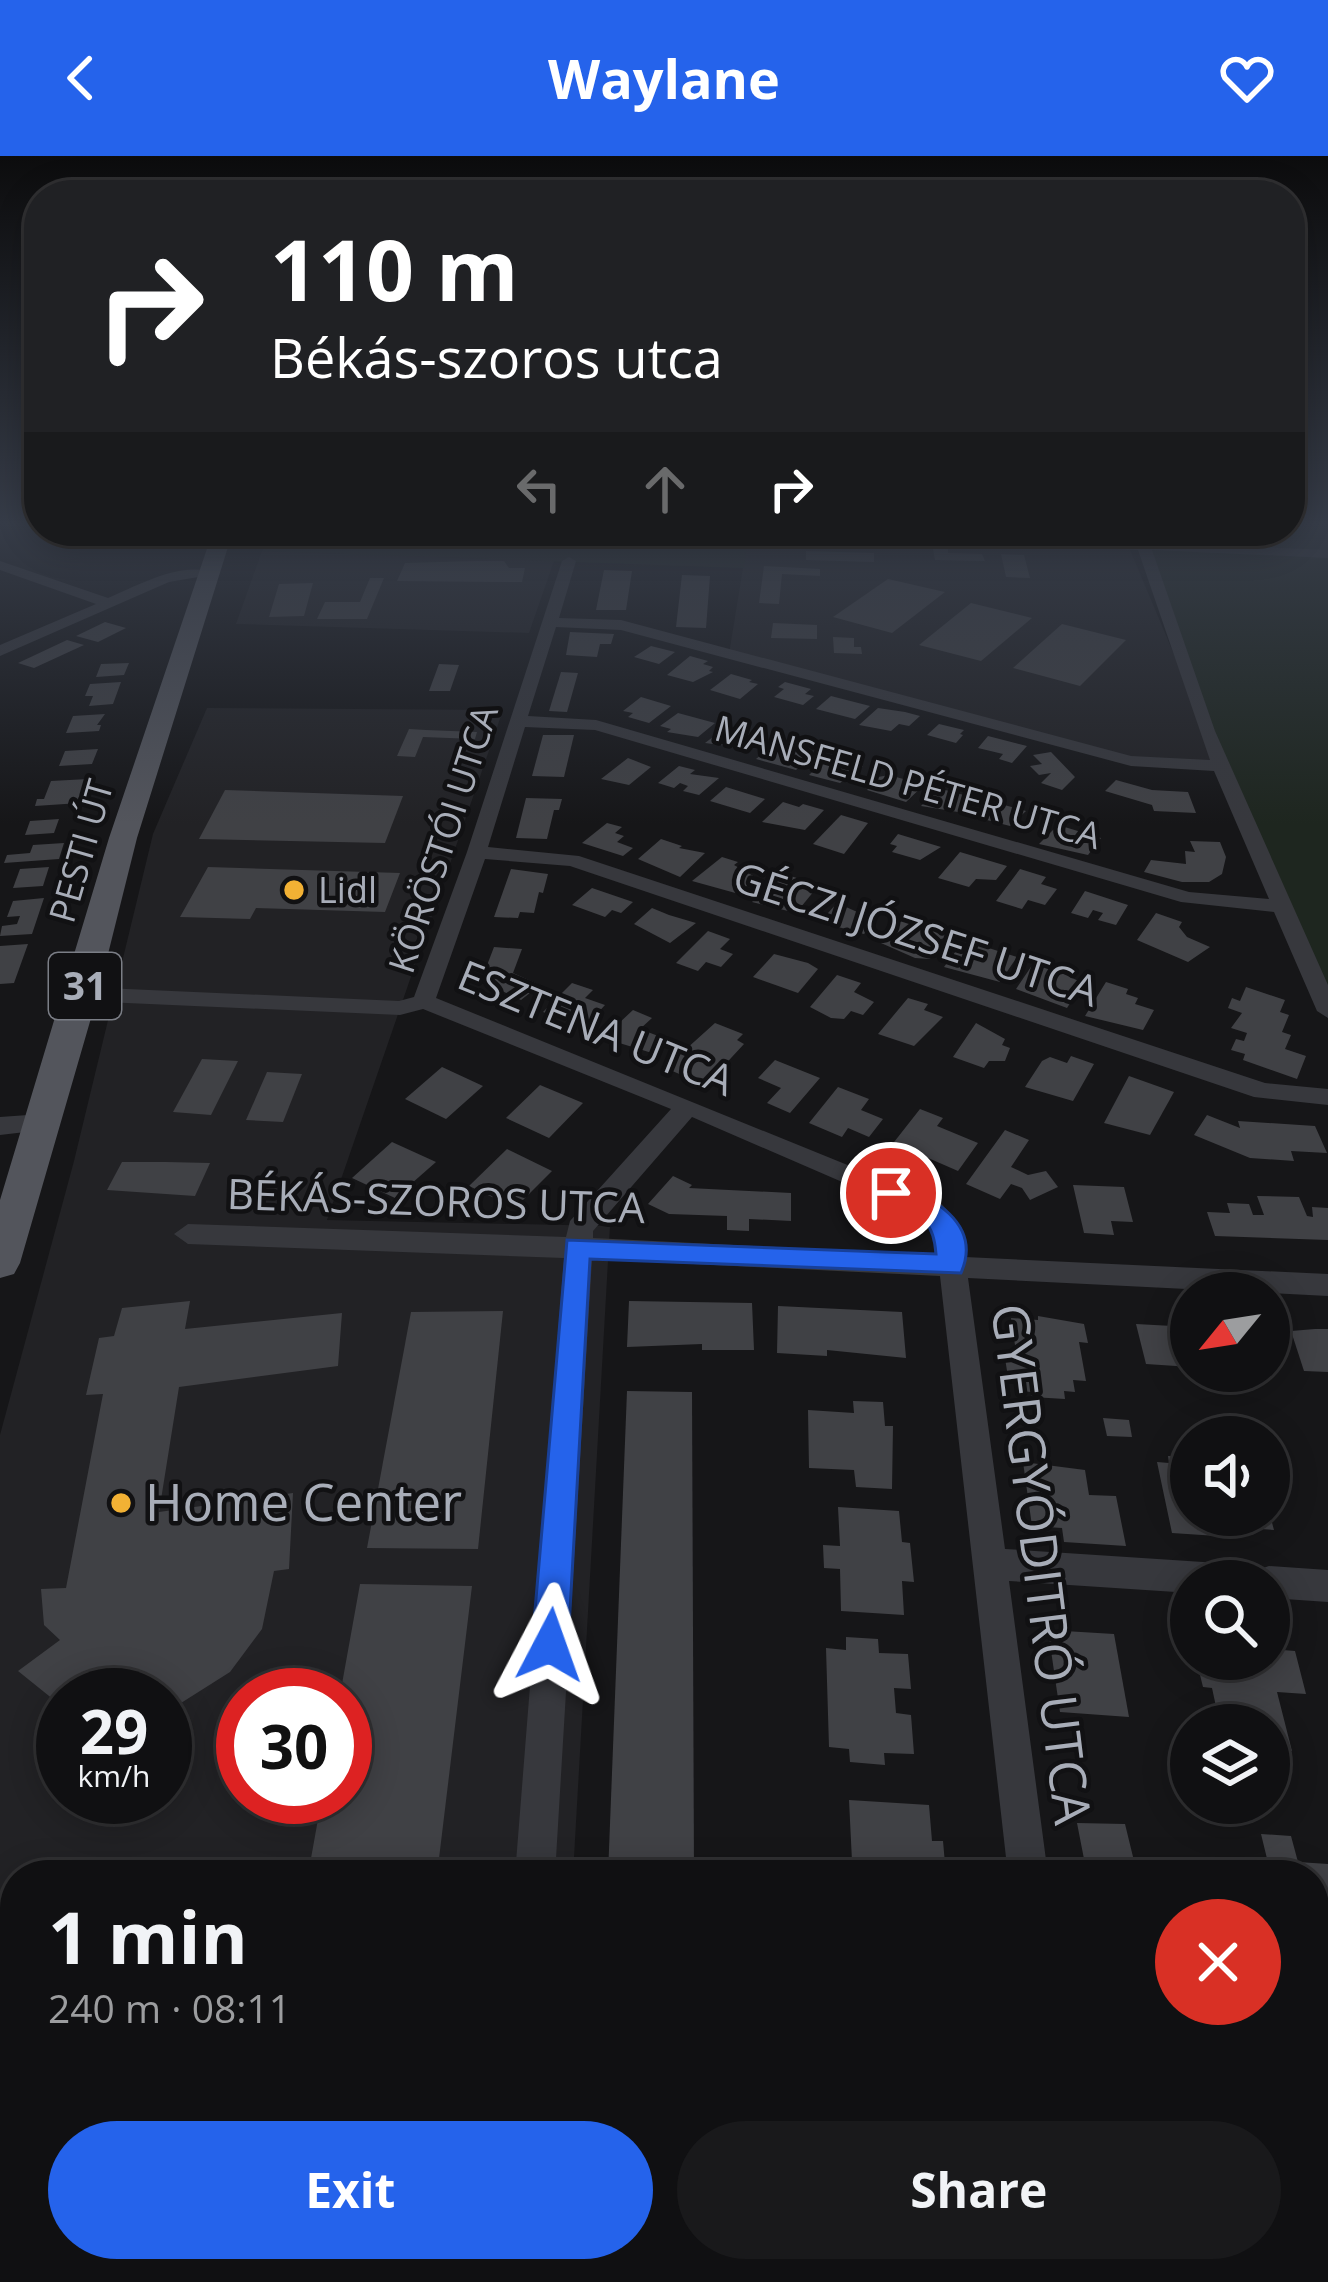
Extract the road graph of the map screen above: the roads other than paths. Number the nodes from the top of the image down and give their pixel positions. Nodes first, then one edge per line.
1 (59, 625) edge
2 (192, 625) edge
3 (549, 625) edge
4 (622, 625) edge
5 (1171, 625) edge
6 (0, 652) edge
7 (517, 721) junction
8 (1221, 766) junction
9 (477, 852) junction
10 (1281, 906) junction
11 (82, 994) junction
12 (424, 1001) junction
13 (1328, 1011) edge
14 (1328, 1097) edge
15 (688, 1106) junction
16 (42, 1123) junction
17 (0, 1126) edge
18 (188, 1234) dead end
19 (577, 1248) junction
20 (0, 1263) edge
21 (951, 1265) junction
22 (1328, 1285) edge
23 (991, 1564) junction
24 (1170, 1576) edge
25 (1290, 1583) edge
26 (1328, 1586) edge
27 (536, 1860) edge
28 (1026, 1860) edge

1 - 6 street
2 - 11 main road, PESTI ÚT / 31
3 - 7 street, KÖRÖSTÓI UTCA
4 - 8 street
5 - 8 street
7 - 9 street, KÖRÖSTÓI UTCA
7 - 10 street, MANSFELD PÉTER UTCA
8 - 10 street
9 - 12 street, KÖRÖSTÓI UTCA
9 - 14 street, GÉCZI JÓZSEF UTCA
10 - 13 street
11 - 12 street, ESZTENA UTCA
11 - 16 main road, PESTI ÚT / 31
12 - 15 street, ESZTENA UTCA
15 - 19 street
15 - 21 street, ESZTENA UTCA
16 - 17 street
16 - 20 main road, PESTI ÚT / 31
18 - 19 street, BÉKÁS-SZOROS UTCA
19 - 21 street, BÉKÁS-SZOROS UTCA
19 - 27 street
21 - 22 street, BÉKÁS-SZOROS UTCA
21 - 23 street, GYERGYÓDITRÓ UTCA
23 - 24 street
23 - 28 street, GYERGYÓDITRÓ UTCA
25 - 26 street

